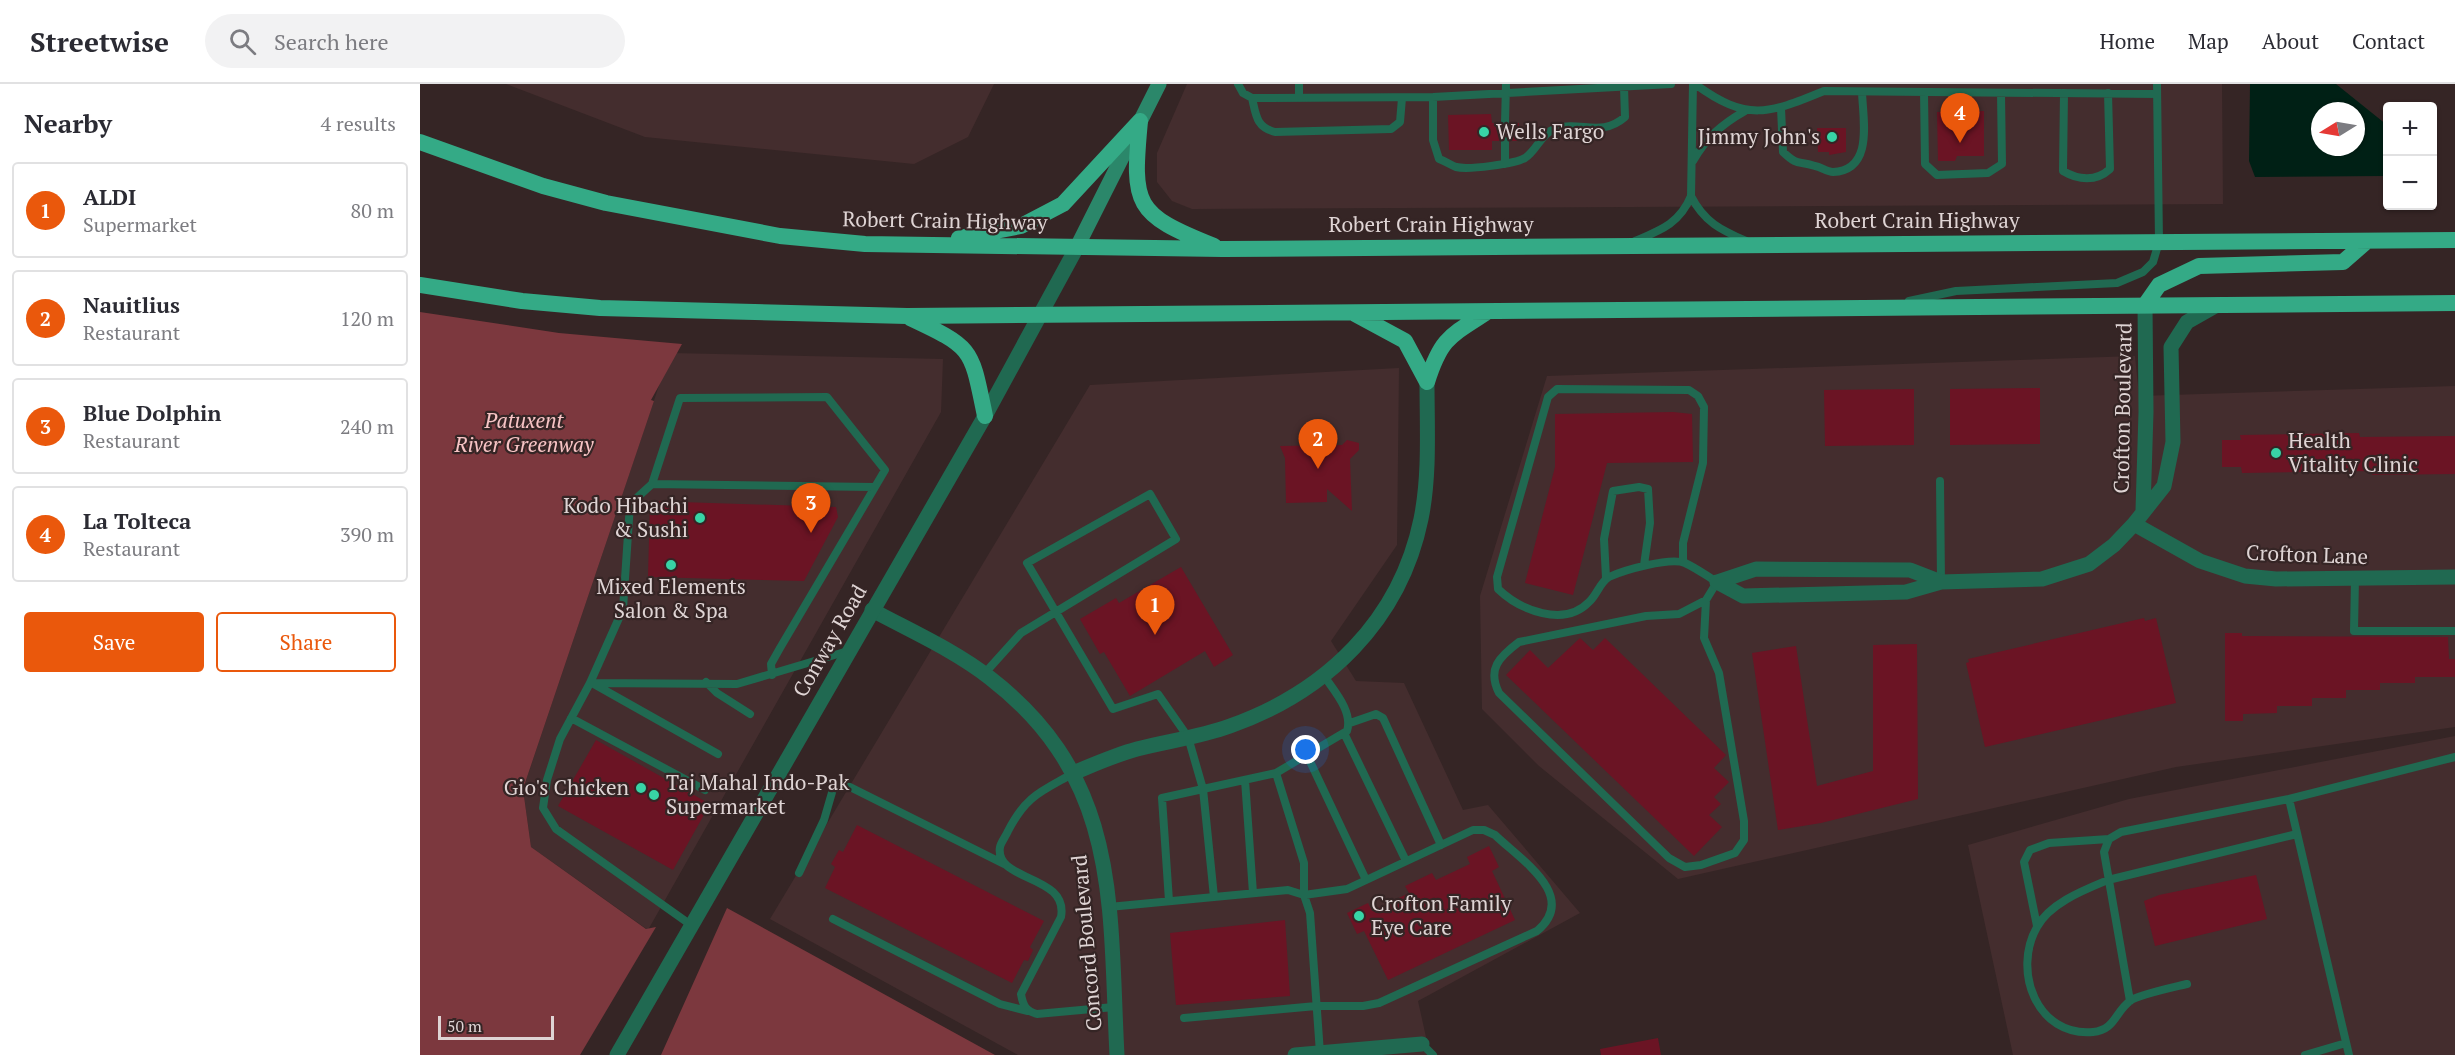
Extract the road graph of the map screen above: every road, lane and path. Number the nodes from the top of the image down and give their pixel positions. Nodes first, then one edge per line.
1 (1159, 84) edge
2 (1238, 84) edge
3 (1299, 84) edge
4 (1506, 84) edge
5 (1671, 84) edge
6 (1694, 84) edge
7 (2157, 84) edge
8 (1624, 87) junction
9 (1890, 88) edge
10 (1977, 88) edge
11 (1862, 92) junction
12 (1924, 92) junction
13 (2001, 93) junction
14 (2064, 93) junction
15 (2108, 93) junction
16 (1506, 94) junction
17 (2157, 94) junction
18 (1252, 98) junction
19 (1299, 98) junction
20 (1402, 98) junction
21 (1433, 98) junction
22 (1781, 108) junction
23 (1745, 111) junction
24 (1140, 121) junction
25 (1505, 123) dead end
26 (1504, 141) dead end
27 (420, 142) edge
28 (1505, 164) junction
29 (1692, 165) junction
30 (1691, 196) junction
31 (2455, 240) edge
32 (2367, 241) junction
33 (2159, 242) junction
34 (925, 245) junction
35 (1755, 245) junction
36 (1623, 246) junction
37 (1077, 247) junction
38 (1223, 249) junction
39 (420, 285) edge
40 (2455, 303) edge
41 (2145, 305) junction
42 (2217, 305) junction
43 (1875, 308) junction
44 (1352, 312) junction
45 (1487, 312) junction
46 (907, 316) junction
47 (1041, 316) junction
48 (1427, 382) junction
49 (985, 416) junction
50 (1940, 481) dead end
51 (652, 484) junction
52 (874, 487) junction
53 (2143, 510) junction
54 (2134, 524) junction
55 (1683, 562) junction
56 (1644, 565) junction
57 (2455, 577) edge
58 (1606, 578) junction
59 (2355, 578) junction
60 (1717, 582) junction
61 (1941, 582) junction
62 (1706, 600) junction
63 (872, 610) junction
64 (1055, 612) junction
65 (2455, 631) edge
66 (848, 651) junction
67 (984, 674) junction
68 (772, 675) junction
69 (1324, 676) junction
70 (590, 682) junction
71 (706, 682) junction
72 (750, 714) dead end
73 (572, 718) junction
74 (1350, 723) junction
75 (1344, 733) junction
76 (1188, 737) junction
77 (718, 754) dead end
78 (1307, 755) junction
79 (2455, 757) edge
80 (1073, 773) junction
81 (1276, 773) junction
82 (1245, 780) junction
83 (1203, 789) junction
84 (705, 790) dead end
85 (2289, 799) junction
86 (2297, 834) junction
87 (2109, 839) junction
88 (1441, 845) junction
89 (1406, 861) junction
90 (1007, 866) junction
91 (798, 873) dead end
92 (1366, 880) junction
93 (2108, 880) junction
94 (1253, 893) junction
95 (1305, 895) junction
96 (1214, 897) junction
97 (1169, 901) junction
98 (1109, 906) junction
99 (833, 919) dead end
100 (691, 925) junction
101 (2037, 926) junction
102 (2187, 984) dead end
103 (2130, 1001) junction
104 (1316, 1006) junction
105 (1114, 1007) junction
106 (1029, 1012) junction
107 (1184, 1018) dead end
108 (2346, 1043) junction
109 (1428, 1050) edge
110 (1320, 1053) junction
111 (617, 1055) edge
112 (1117, 1055) edge
113 (1295, 1055) edge
114 (2305, 1055) edge
115 (2349, 1055) edge

1 - 24 main road
2 - 18 lane
3 - 19 lane
4 - 16 lane
5 - 8 lane
6 - 23 lane
6 - 29 lane
7 - 17 lane
8 - 16 lane
8 - 28 lane
9 - 11 lane
9 - 12 lane
10 - 12 lane
10 - 13 lane
11 - 22 lane
11 - 22 lane
12 - 13 lane
13 - 14 lane
14 - 15 lane
14 - 15 lane
15 - 17 lane
16 - 21 lane
16 - 25 lane
17 - 33 lane
18 - 19 lane
18 - 20 lane
19 - 20 lane
20 - 21 lane
21 - 28 lane
22 - 23 lane
23 - 29 lane
24 - 34 highway
24 - 37 main road
24 - 38 highway
26 - 28 lane
27 - 34 highway, Robert Crain Highway
29 - 30 lane
30 - 35 lane
30 - 36 lane
31 - 32 highway, Robert Crain Highway
32 - 33 highway, Robert Crain Highway
32 - 41 highway
33 - 35 highway, Robert Crain Highway
33 - 43 lane
34 - 37 highway, Robert Crain Highway
35 - 36 highway, Robert Crain Highway
36 - 38 highway, Robert Crain Highway
37 - 38 highway, Robert Crain Highway
37 - 47 street, Conway Road
39 - 46 highway
40 - 42 highway
41 - 42 highway
41 - 43 highway
41 - 53 street, Crofton Boulevard
42 - 53 street, Crofton Boulevard
43 - 45 highway
44 - 45 highway
44 - 47 highway
44 - 48 highway
45 - 48 highway
46 - 47 highway
46 - 49 highway
47 - 49 street, Conway Road
48 - 69 street
49 - 63 street, Conway Road
50 - 61 lane
51 - 52 lane
51 - 52 lane
51 - 70 lane
52 - 68 lane
53 - 54 street, Crofton Boulevard
54 - 59 street, Crofton Lane
54 - 61 street, Crofton Boulevard
55 - 56 lane
55 - 58 lane
55 - 60 lane
56 - 58 lane
56 - 58 lane
57 - 59 street, Crofton Lane
59 - 65 lane
60 - 61 street, Crofton Boulevard
60 - 61 street, Crofton Boulevard
60 - 62 lane
62 - 62 lane
63 - 66 street, Conway Road
63 - 67 street, Concord Boulevard
64 - 64 lane
64 - 67 lane
64 - 76 lane
66 - 68 lane
66 - 100 street, Conway Road
67 - 80 street, Concord Boulevard
68 - 71 lane
69 - 74 lane
69 - 76 street
70 - 71 lane
70 - 73 lane
70 - 77 lane
71 - 72 lane
73 - 84 lane
73 - 100 lane
74 - 75 lane
74 - 88 lane
75 - 78 lane
75 - 89 lane
76 - 80 street
76 - 83 lane
78 - 81 lane
78 - 92 lane
79 - 85 lane
80 - 90 lane
80 - 98 street, Concord Boulevard
81 - 82 lane
81 - 95 lane
82 - 83 lane
82 - 94 lane
83 - 96 lane
83 - 97 lane
85 - 86 lane
85 - 87 lane
86 - 93 lane
86 - 108 lane
87 - 93 lane
87 - 101 lane
88 - 89 lane
88 - 104 lane
89 - 92 lane
90 - 91 lane
90 - 106 lane
92 - 95 lane
93 - 101 lane
93 - 103 lane
94 - 95 lane
94 - 96 lane
95 - 104 lane
96 - 97 lane
97 - 98 lane
98 - 105 street, Concord Boulevard
99 - 106 lane
100 - 111 street, Conway Road
101 - 103 lane
102 - 103 lane
104 - 107 lane
104 - 110 lane
105 - 106 lane
105 - 112 street, Concord Boulevard
108 - 114 lane
108 - 115 lane
109 - 110 street
110 - 113 street

